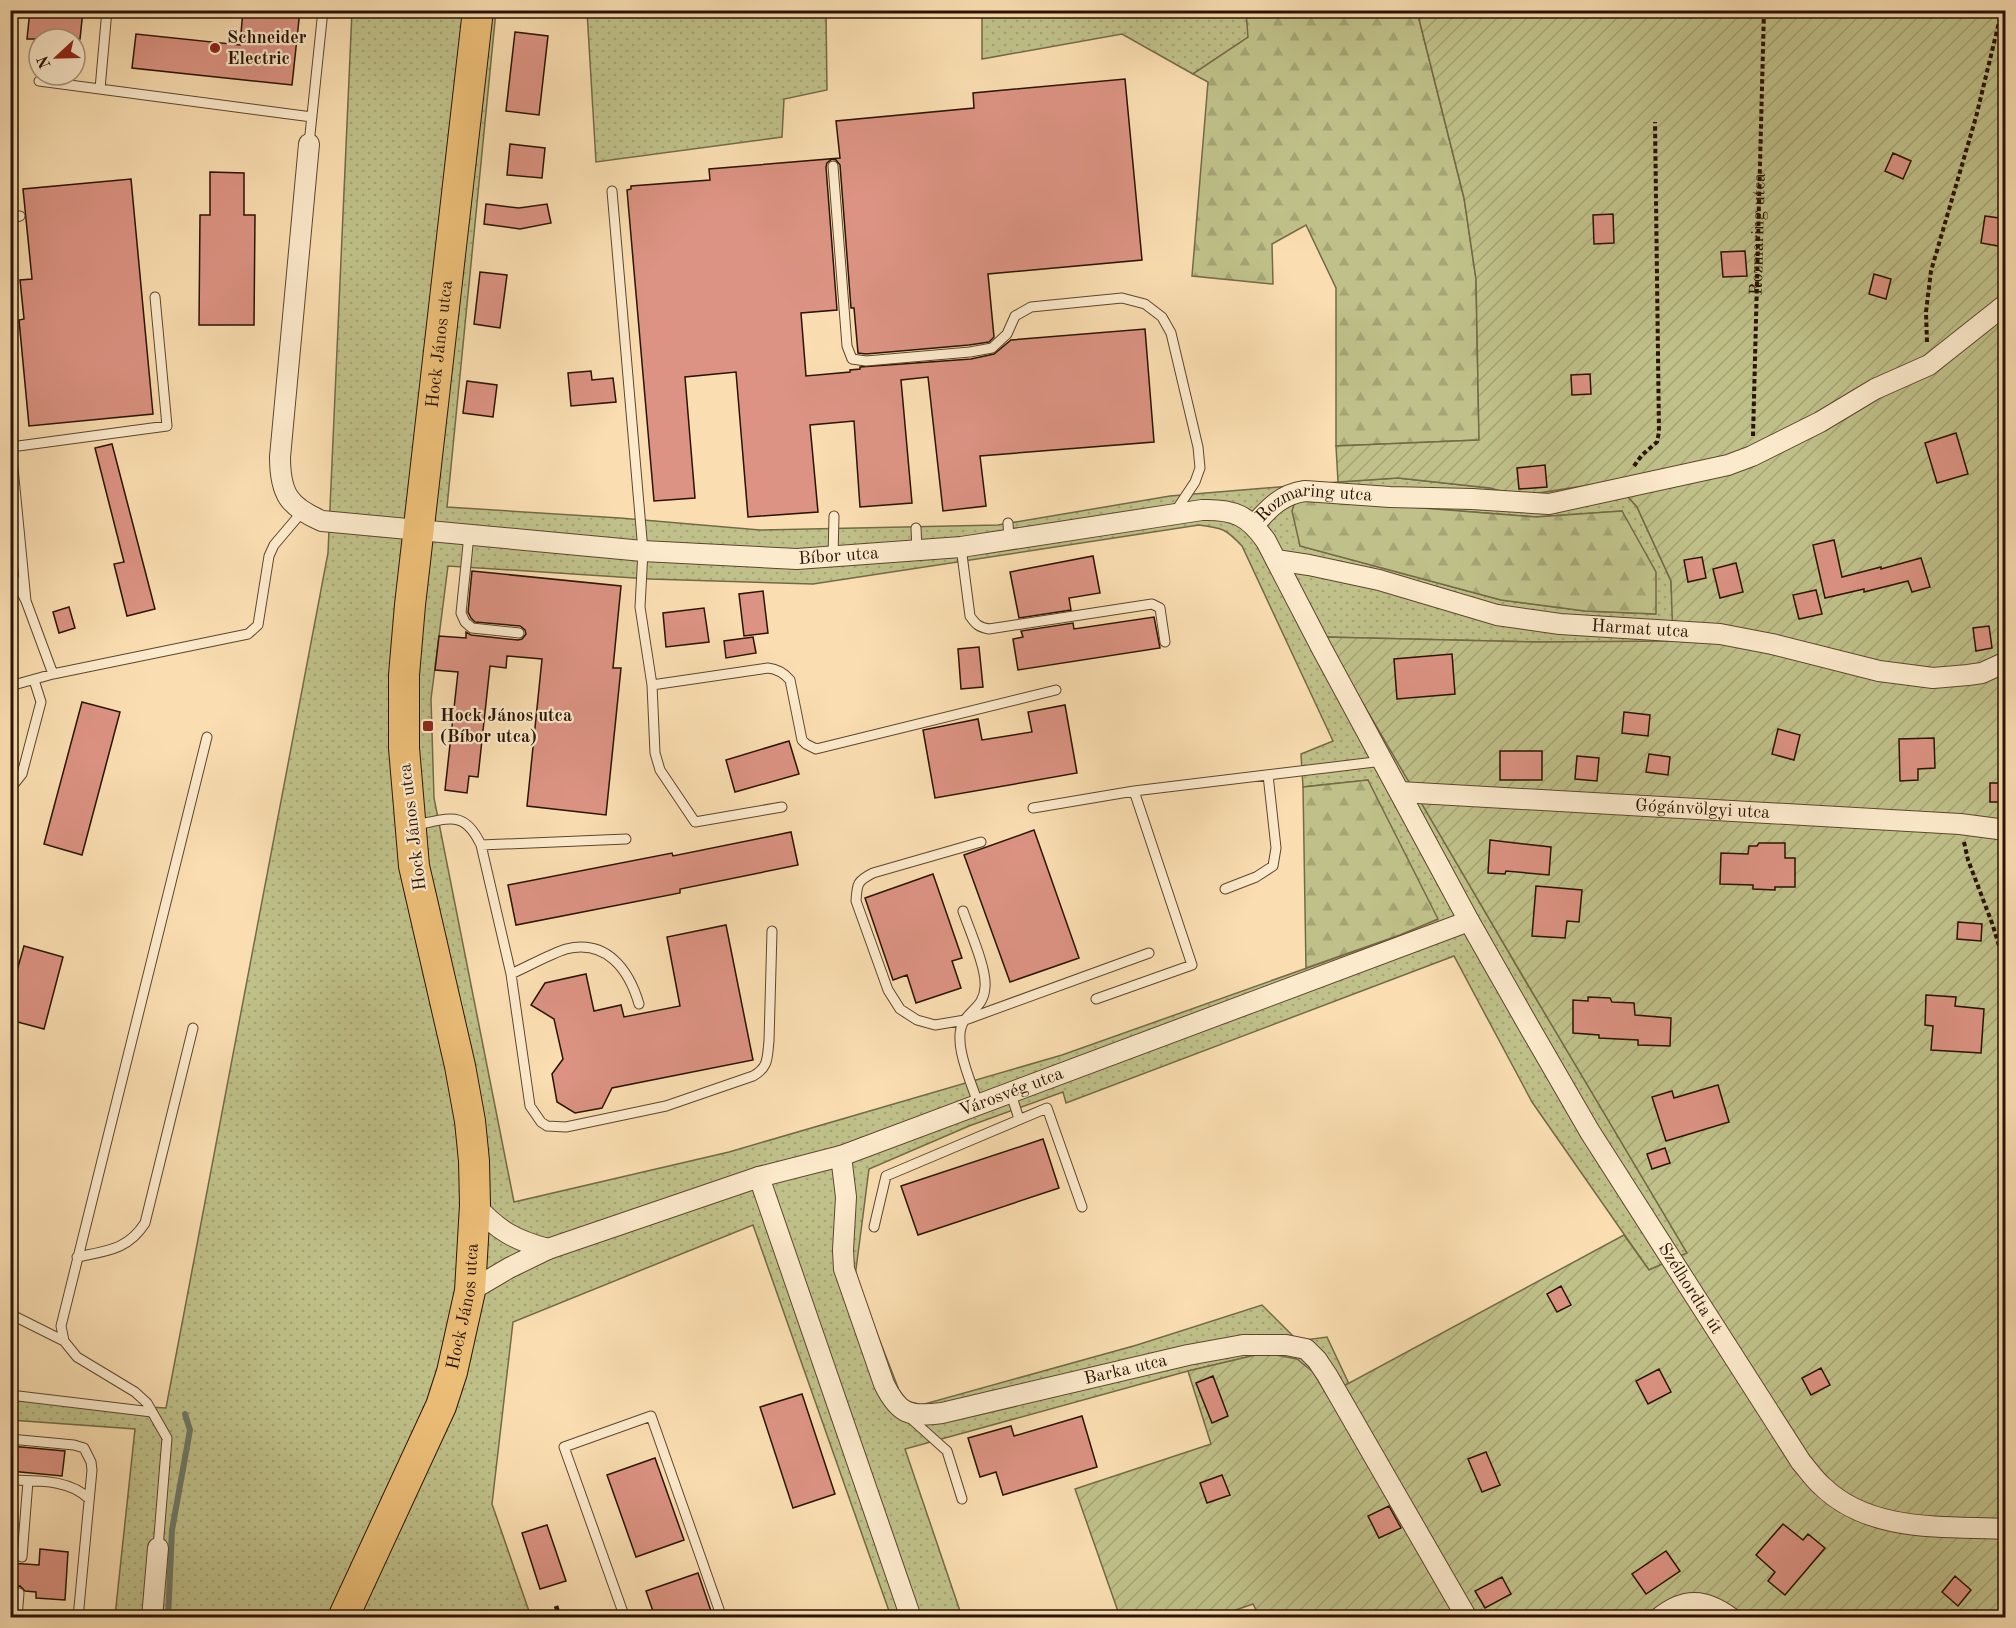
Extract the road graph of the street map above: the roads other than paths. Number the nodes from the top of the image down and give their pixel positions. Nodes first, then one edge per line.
1 (107, 10) edge
2 (323, 10) edge
3 (478, 10) edge
4 (85, 87) edge
5 (100, 89) junction
6 (312, 117) junction
7 (309, 144) joint
8 (833, 165) dead end
9 (612, 191) dead end
10 (155, 297) dead end
11 (2006, 304) edge
12 (10, 437) edge
13 (12, 447) edge
14 (302, 512) junction
15 (1174, 514) junction
16 (834, 516) dead end
17 (1254, 525) junction
18 (916, 528) dead end
19 (419, 530) junction
20 (469, 535) junction
21 (961, 547) junction
22 (917, 550) junction
23 (643, 551) junction
24 (833, 556) junction
25 (1276, 560) junction
26 (10, 570) edge
27 (26, 601) junction
28 (519, 633) dead end
29 (1165, 642) dead end
30 (2006, 662) edge
31 (53, 674) junction
32 (34, 680) junction
33 (652, 685) junction
34 (10, 687) edge
35 (1056, 690) dead end
36 (207, 737) dead end
37 (1383, 761) junction
38 (1268, 775) junction
39 (10, 789) edge
40 (1134, 791) junction
41 (1400, 792) junction
42 (782, 807) dead end
43 (1033, 808) dead end
44 (410, 826) junction
45 (2006, 830) edge
46 (626, 839) dead end
47 (981, 842) dead end
48 (481, 845) junction
49 (1225, 889) dead end
50 (963, 911) dead end
51 (1469, 921) junction
52 (772, 931) dead end
53 (1149, 953) dead end
54 (511, 974) junction
55 (1096, 999) dead end
56 (639, 1004) dead end
57 (965, 1020) junction
58 (193, 1028) dead end
59 (1011, 1094) junction
60 (979, 1106) junction
61 (1019, 1119) junction
62 (841, 1156) junction
63 (759, 1177) junction
64 (475, 1205) junction
65 (1082, 1207) dead end
66 (874, 1227) dead end
67 (548, 1250) junction
68 (77, 1257) junction
69 (470, 1292) junction
70 (10, 1314) edge
71 (64, 1341) junction
72 (10, 1395) edge
73 (898, 1407) junction
74 (152, 1412) junction
75 (10, 1439) edge
76 (10, 1480) edge
77 (28, 1481) junction
78 (89, 1499) junction
79 (962, 1499) dead end
80 (2006, 1529) edge
81 (158, 1548) joint
82 (22, 1557) dead end
83 (19, 1593) dead end
84 (17, 1617) edge
85 (78, 1617) edge
86 (152, 1617) edge
87 (344, 1617) edge
88 (624, 1617) edge
89 (722, 1617) edge
90 (911, 1617) edge
91 (1467, 1617) edge
92 (1659, 1617) edge
93 (1731, 1617) edge

1 - 5 lane
2 - 6 lane
3 - 19 main road, Hock János utca
4 - 5 lane
5 - 6 lane
6 - 7 lane
7 - 14 street
8 - 15 lane
9 - 23 lane
10 - 13 lane
11 - 17 street, Rozmaring utca
12 - 13 lane
13 - 27 lane
14 - 19 street, Bíbor utca
14 - 31 lane
15 - 17 street, Bíbor utca
15 - 21 street, Bíbor utca
16 - 24 lane
17 - 25 street, Rozmaring utca
18 - 22 lane
19 - 20 street, Bíbor utca
19 - 44 main road, Hock János utca
20 - 23 street, Bíbor utca
20 - 28 lane
21 - 22 street, Bíbor utca
21 - 29 lane
22 - 24 street, Bíbor utca
23 - 24 street, Bíbor utca
23 - 33 lane
25 - 30 street, Harmat utca
25 - 37 street, Rozmaring utca
26 - 27 lane
27 - 31 lane
31 - 32 lane
32 - 34 lane
32 - 39 lane
33 - 35 lane
33 - 42 lane
36 - 68 lane
37 - 38 lane
37 - 41 street, Rozmaring utca
38 - 40 lane
38 - 49 lane
40 - 43 lane
40 - 55 lane
41 - 45 street, Gógánvölgyi utca
41 - 51 street, Rozmaring utca
44 - 48 lane
44 - 64 main road, Hock János utca
46 - 48 lane
47 - 57 lane
48 - 54 lane
50 - 57 lane
51 - 59 street, Városvég utca
51 - 80 street, Szélhordta út
52 - 54 lane
53 - 57 lane
54 - 56 lane
57 - 60 lane
58 - 68 lane
59 - 60 street, Városvég utca
59 - 61 lane
60 - 62 street, Városvég utca
61 - 65 lane
61 - 66 lane
62 - 63 street, Városvég utca
62 - 73 street
63 - 67 street, Városvég utca
63 - 90 street
64 - 67 street
64 - 69 main road, Hock János utca
67 - 69 street, Városvég utca
68 - 71 lane
69 - 87 main road, Hock János utca
70 - 71 lane
71 - 74 lane
72 - 74 lane
73 - 79 lane
73 - 91 street, Barka utca
74 - 81 lane
75 - 78 lane
76 - 77 lane
77 - 78 lane
77 - 82 lane
78 - 85 lane
81 - 86 street
83 - 84 lane
88 - 89 lane
92 - 93 street

